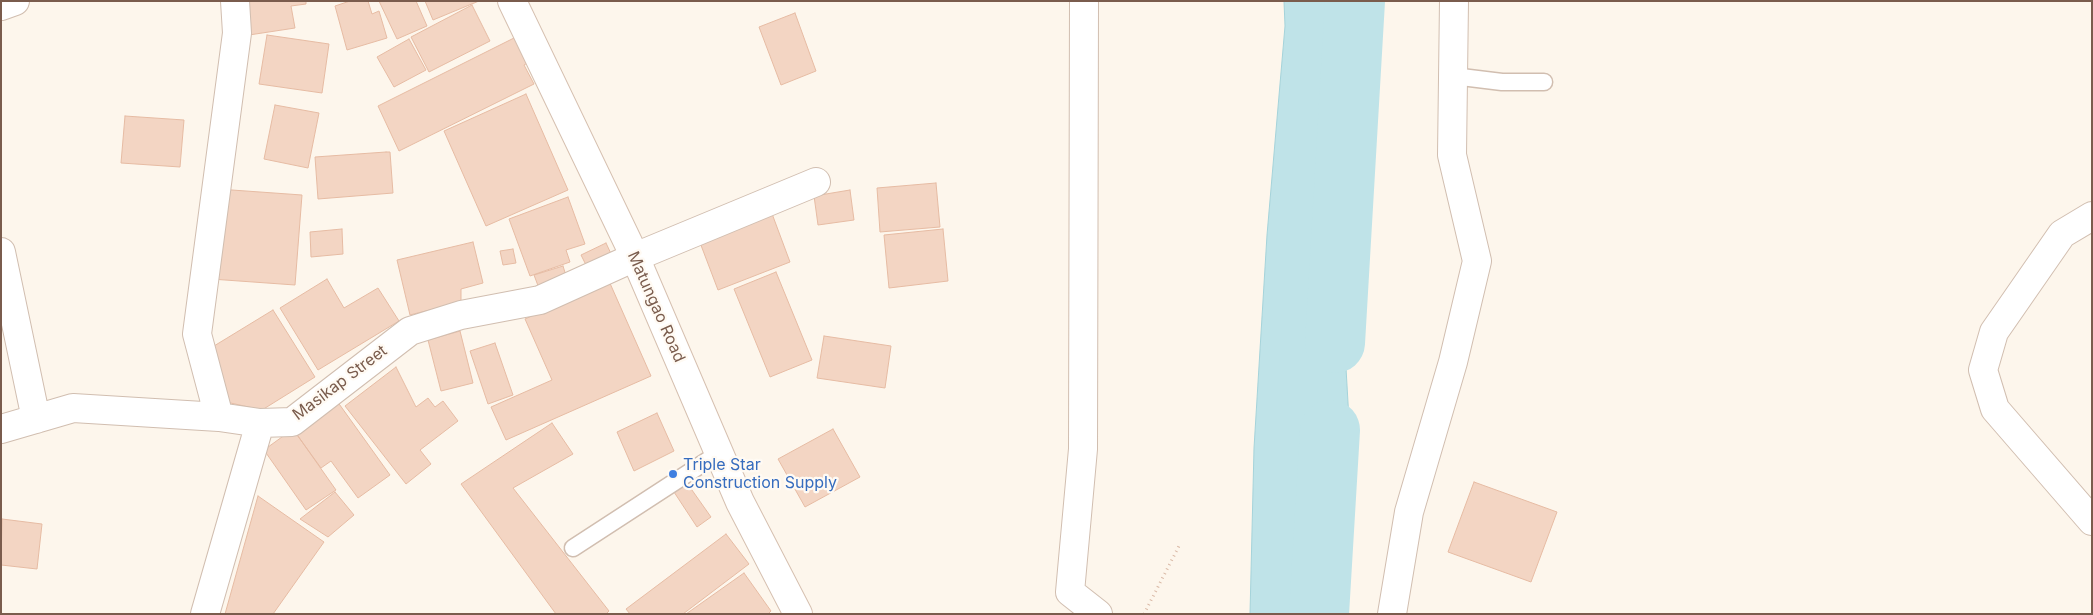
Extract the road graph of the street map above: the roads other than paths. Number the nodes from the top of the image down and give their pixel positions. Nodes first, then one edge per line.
1 (14, 1) edge
2 (235, 1) edge
3 (512, 1) edge
4 (1084, 1) edge
5 (1454, 1) edge
6 (1, 6) edge
7 (1453, 76) junction
8 (1544, 82) dead end
9 (816, 182) dead end
10 (2092, 216) edge
11 (1, 252) edge
12 (635, 257) junction
13 (219, 417) junction
14 (36, 419) junction
15 (260, 423) junction
16 (1, 429) edge
17 (719, 452) junction
18 (2092, 521) edge
19 (573, 548) dead end
20 (204, 614) edge
21 (798, 614) edge
22 (1098, 614) edge
23 (1392, 614) edge

1 - 6 street
2 - 13 street
3 - 12 street, Matungao Road
4 - 22 street
5 - 7 street
7 - 8 lane
7 - 23 street
9 - 12 street, Masikap Street
10 - 18 street
11 - 14 street
12 - 15 street, Masikap Street
12 - 17 street, Matungao Road
13 - 14 street, Masikap Street
13 - 15 street, Masikap Street
14 - 16 street, Masikap Street
15 - 20 street
17 - 19 lane
17 - 21 street, Matungao Road

